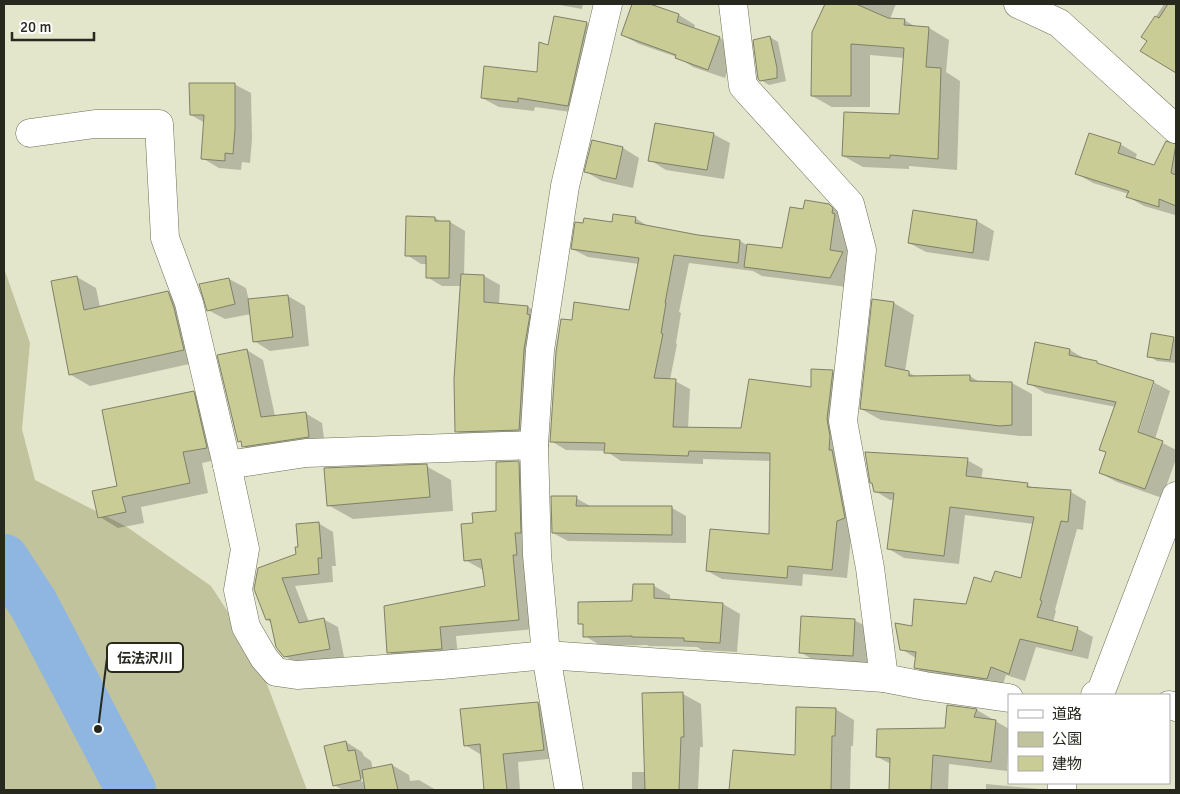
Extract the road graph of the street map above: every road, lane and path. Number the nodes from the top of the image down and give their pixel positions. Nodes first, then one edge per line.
1 (608, 4) edge
2 (733, 4) edge
3 (1018, 4) edge
4 (1176, 129) edge
5 (30, 133) dead end
6 (534, 445) junction
7 (227, 465) junction
8 (1176, 496) edge
9 (546, 655) junction
10 (884, 678) junction
11 (1102, 694) edge
12 (1008, 698) edge
13 (569, 790) edge

1 - 6 street
2 - 10 street
3 - 4 street
5 - 7 street
6 - 7 street
6 - 9 street
7 - 9 street
8 - 11 street
9 - 10 street
9 - 13 street
10 - 12 street

